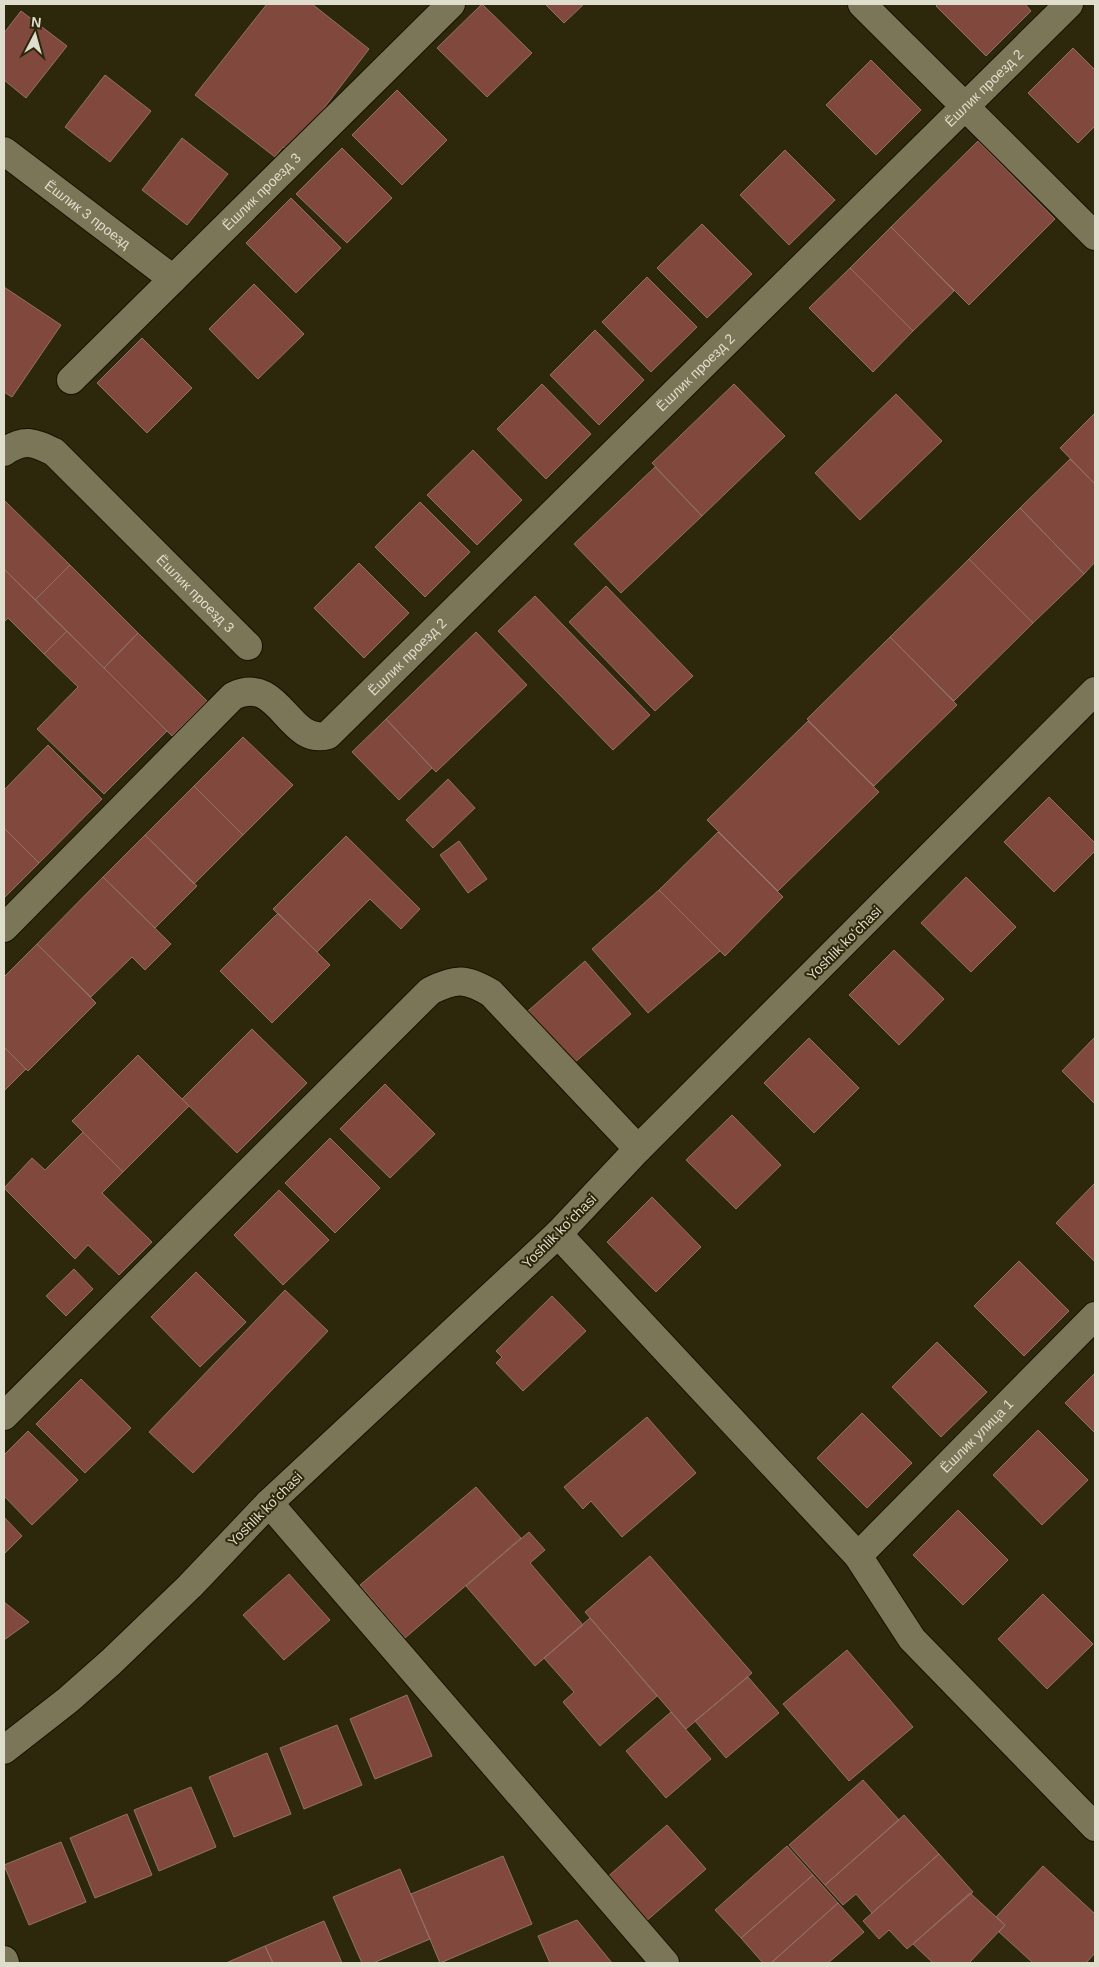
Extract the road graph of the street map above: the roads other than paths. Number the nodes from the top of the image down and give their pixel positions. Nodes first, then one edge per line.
1 (451, 4) edge
2 (862, 4) edge
3 (1069, 4) edge
4 (965, 106) junction
5 (4, 150) edge
6 (1095, 236) edge
7 (173, 278) junction
8 (71, 380) dead end
9 (4, 452) edge
10 (248, 646) dead end
11 (1095, 691) edge
12 (4, 928) edge
13 (638, 1149) junction
14 (558, 1234) junction
15 (1095, 1316) edge
16 (4, 1416) edge
17 (269, 1502) junction
18 (858, 1556) junction
19 (4, 1750) edge
20 (1095, 1827) edge
21 (665, 1963) edge

1 - 7 street, Ёшлик проезд 3
2 - 4 street
3 - 4 street, Ёшлик проезд 2
4 - 6 street
4 - 12 street, Ёшлик проезд 2
5 - 7 street, Ёшлик 3 проезд
7 - 8 street, Ёшлик проезд 3
9 - 10 street, Ёшлик проезд 3
11 - 13 street, Yoshlik koʻchasi
13 - 14 street, Yoshlik koʻchasi
13 - 16 street
14 - 17 street, Yoshlik koʻchasi
14 - 18 street
15 - 18 street, Ёшлик улица 1
17 - 19 street, Yoshlik koʻchasi
17 - 21 street
18 - 20 street

